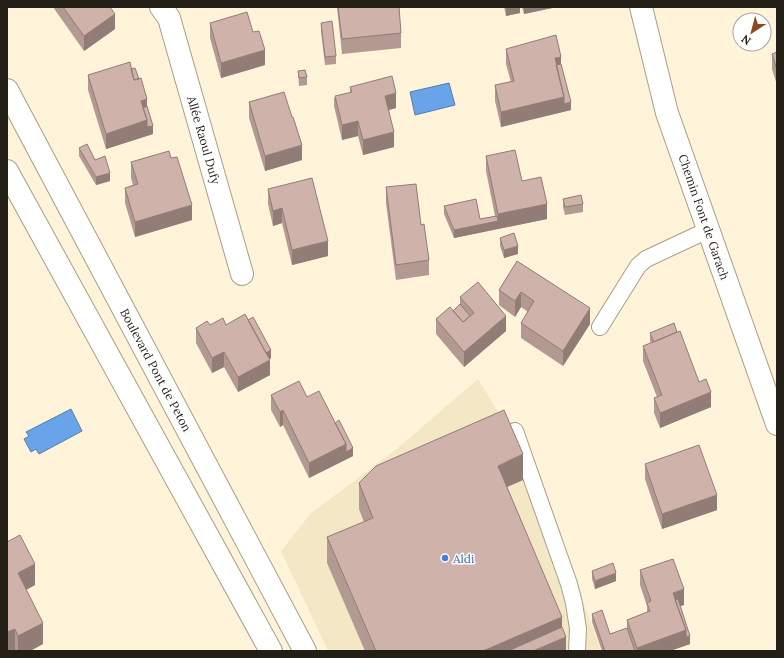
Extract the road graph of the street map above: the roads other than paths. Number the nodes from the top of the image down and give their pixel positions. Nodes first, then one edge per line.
1 (161, 7) edge
2 (641, 7) edge
3 (7, 90) edge
4 (7, 171) edge
5 (708, 230) junction
6 (242, 274) dead end
7 (600, 327) dead end
8 (777, 424) edge
9 (515, 431) edge
10 (272, 651) edge
11 (305, 651) edge
12 (577, 651) edge

1 - 6 street, Allée Raoul Dufy
2 - 5 street, Chemin Font de Garach
3 - 11 street, Boulevard Pont de Peton
4 - 10 street
5 - 7 lane
5 - 8 street, Chemin Font de Garach
9 - 12 lane

